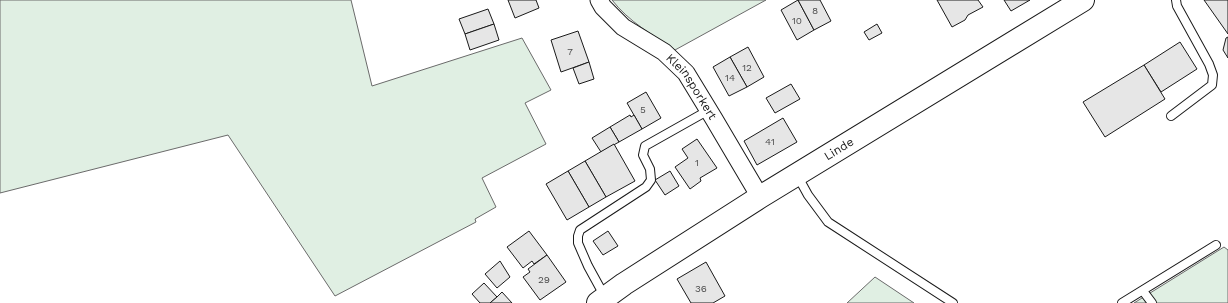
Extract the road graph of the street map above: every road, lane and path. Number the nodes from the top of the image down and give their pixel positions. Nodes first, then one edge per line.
1 (599, 0) edge
2 (1083, 0) edge
3 (1176, 0) edge
4 (709, 110) junction
5 (1171, 116) dead end
6 (797, 174) junction
7 (760, 197) junction
8 (1216, 245) dead end
9 (1142, 291) junction
10 (601, 300) edge
11 (953, 303) edge
12 (1122, 303) edge
13 (1152, 303) edge

1 - 4 street, Kleinsporkert
2 - 6 main road, Linde
3 - 5 lane
4 - 7 street, Kleinsporkert
4 - 10 lane
6 - 7 main road, Linde
6 - 11 lane
7 - 10 main road, Linde
8 - 9 lane
9 - 12 lane
9 - 13 lane

